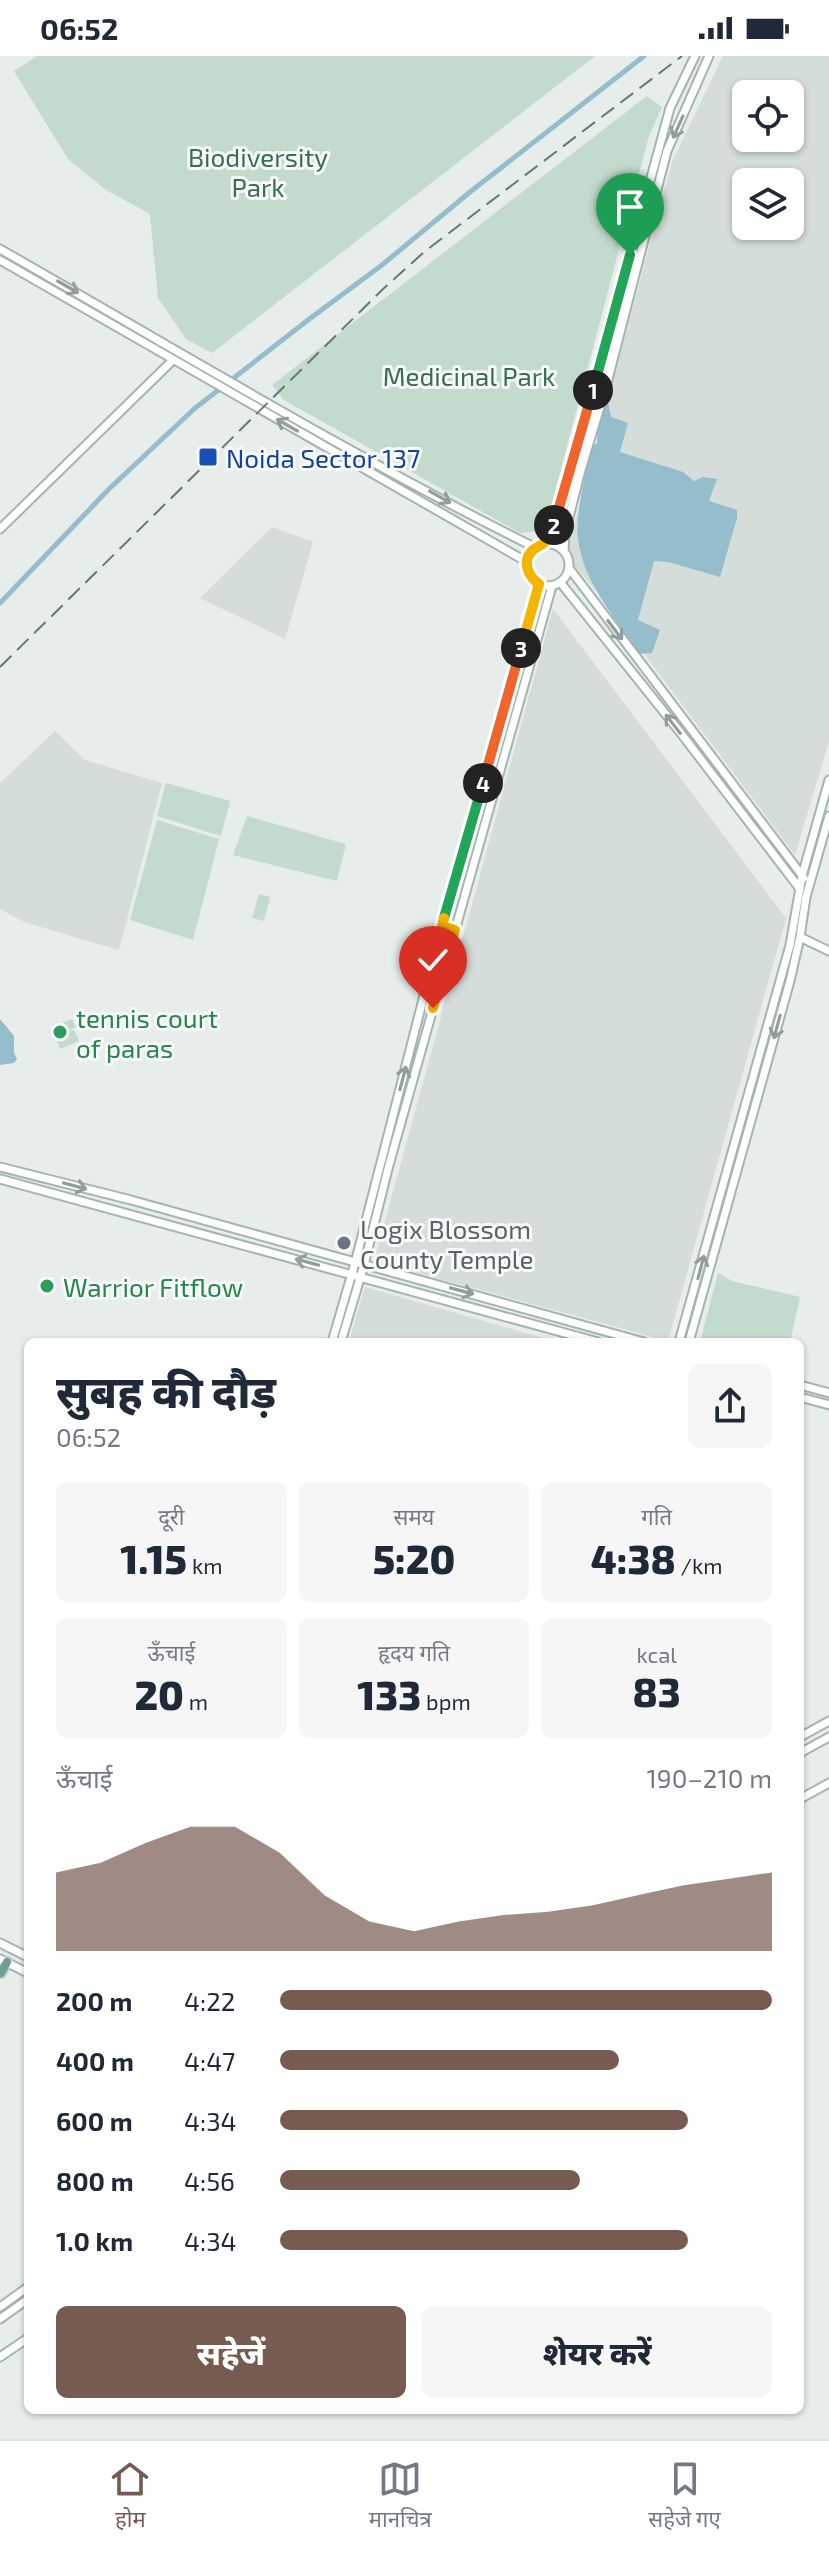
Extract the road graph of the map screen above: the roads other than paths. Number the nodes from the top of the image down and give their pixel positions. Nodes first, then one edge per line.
1 (695, 56) edge
2 (709, 56) edge
3 (0, 249) edge
4 (0, 260) edge
5 (173, 360) junction
6 (0, 529) edge
7 (540, 546) junction
8 (564, 551) junction
9 (527, 562) junction
10 (569, 568) junction
11 (539, 584) junction
12 (556, 584) junction
13 (829, 780) edge
14 (829, 816) edge
15 (802, 876) junction
16 (809, 885) junction
17 (800, 888) junction
18 (806, 897) junction
19 (442, 926) junction
20 (458, 931) junction
21 (800, 937) junction
22 (829, 951) edge
23 (0, 1167) edge
24 (0, 1179) edge
25 (355, 1263) junction
26 (364, 1265) junction
27 (351, 1274) junction
28 (361, 1277) junction
29 (333, 1338) edge
30 (342, 1338) edge
31 (583, 1338) edge
32 (629, 1338) edge
33 (680, 1338) edge
34 (690, 1338) edge
35 (804, 1386) edge
36 (829, 1393) edge
37 (804, 1398) edge
38 (829, 1405) edge
39 (829, 1721) edge
40 (804, 1735) edge
41 (829, 1737) edge
42 (804, 1751) edge
43 (829, 1783) edge
44 (804, 1797) edge
45 (0, 1943) edge
46 (24, 1955) edge
47 (3, 1960) edge
48 (24, 1971) edge
49 (1, 1973) edge
50 (24, 2290) edge
51 (24, 2302) edge
52 (0, 2307) edge
53 (0, 2319) edge
54 (24, 2341) edge
55 (0, 2357) edge

1 - 7 street
2 -> 8 street
3 -> 7 street
4 - 5 street
5 - 6 street
9 -> 5 street
7 - 8 street
7 - 9 street
8 - 10 street
9 - 11 street
10 - 12 street
10 -> 15 street
11 - 12 street
11 - 19 street
17 -> 12 street
12 - 20 street
13 - 15 street
14 - 16 street
15 - 16 street
15 - 17 street
16 - 18 street
17 - 18 street
33 -> 17 street
18 - 21 street
19 - 20 street
25 -> 19 street
20 - 26 street
21 - 22 street
21 -> 34 street
23 -> 25 street
27 -> 24 street
25 - 26 street
25 - 27 street
26 - 28 street
26 -> 32 street
27 - 28 street
27 - 29 street
28 - 30 street
28 - 31 street
35 - 36 street
37 - 38 street
39 - 40 street
41 - 42 street
43 - 44 street
45 - 46 street
47 - 48 street
47 - 49 main road
50 - 52 street
51 - 53 street
54 - 55 street

